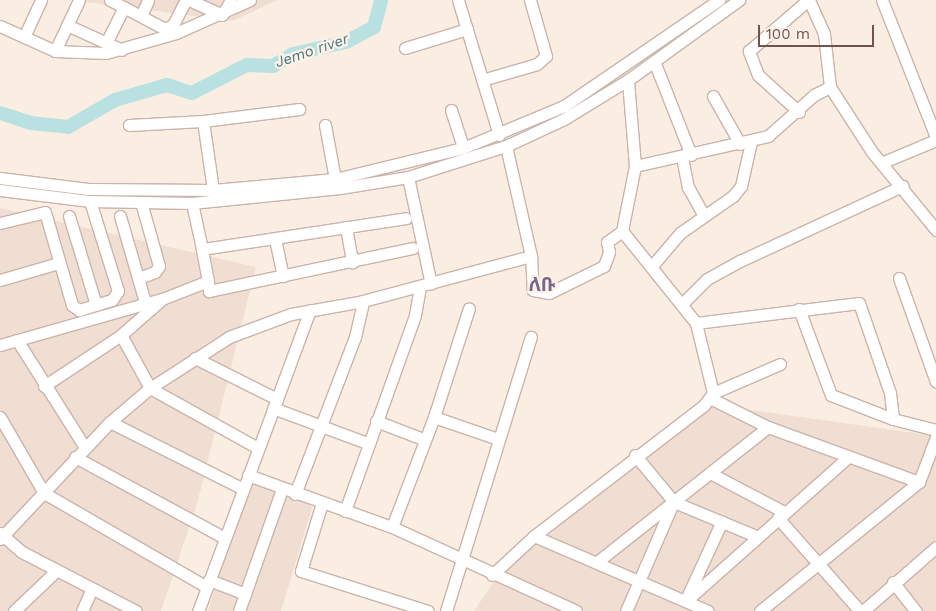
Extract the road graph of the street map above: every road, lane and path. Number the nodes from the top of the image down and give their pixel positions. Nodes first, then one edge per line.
1 (42, 0) edge
2 (79, 0) edge
3 (110, 0) edge
4 (148, 0) edge
5 (188, 0) edge
6 (230, 0) edge
7 (250, 0) edge
8 (458, 0) edge
9 (530, 0) edge
10 (719, 0) edge
11 (739, 0) edge
12 (808, 0) edge
13 (882, 0) edge
14 (124, 7) junction
15 (222, 15) junction
16 (141, 16) junction
17 (67, 25) junction
18 (0, 26) edge
19 (467, 29) junction
20 (688, 29) junction
21 (172, 30) junction
22 (24, 37) junction
23 (106, 43) junction
24 (405, 48) dead end
25 (55, 50) junction
26 (123, 51) junction
27 (654, 61) junction
28 (482, 80) junction
29 (628, 80) junction
30 (830, 87) junction
31 (713, 96) dead end
32 (299, 109) dead end
33 (451, 110) dead end
34 (799, 112) junction
35 (204, 121) junction
36 (128, 125) dead end
37 (324, 125) dead end
38 (499, 136) junction
39 (936, 139) edge
40 (746, 143) junction
41 (506, 146) junction
42 (463, 148) junction
43 (687, 156) junction
44 (881, 163) junction
45 (635, 166) junction
46 (408, 177) junction
47 (0, 178) edge
48 (334, 179) junction
49 (902, 186) junction
50 (0, 190) edge
51 (214, 195) junction
52 (90, 201) junction
53 (141, 202) junction
54 (192, 203) junction
55 (69, 216) dead end
56 (120, 216) dead end
57 (704, 216) junction
58 (406, 218) dead end
59 (0, 223) edge
60 (346, 227) junction
61 (936, 230) edge
62 (622, 231) junction
63 (275, 239) junction
64 (413, 248) dead end
65 (202, 249) junction
66 (531, 256) junction
67 (352, 262) junction
68 (59, 263) junction
69 (652, 266) junction
70 (283, 276) junction
71 (139, 278) junction
72 (899, 278) dead end
73 (0, 280) edge
74 (208, 281) junction
75 (425, 285) junction
76 (162, 299) junction
77 (363, 301) junction
78 (145, 302) junction
79 (684, 303) junction
80 (96, 305) junction
81 (469, 308) dead end
82 (799, 309) junction
83 (310, 310) junction
84 (696, 323) junction
85 (121, 335) junction
86 (531, 337) dead end
87 (17, 340) junction
88 (0, 345) edge
89 (196, 358) junction
90 (780, 364) dead end
91 (936, 382) edge
92 (44, 386) junction
93 (150, 388) junction
94 (711, 396) junction
95 (275, 404) junction
96 (0, 417) edge
97 (434, 418) junction
98 (893, 420) junction
99 (376, 421) junction
100 (110, 422) junction
101 (322, 426) junction
102 (768, 427) junction
103 (936, 430) edge
104 (936, 438) edge
105 (423, 439) junction
106 (498, 439) junction
107 (367, 443) junction
108 (84, 446) junction
109 (258, 448) junction
110 (636, 455) junction
111 (75, 457) junction
112 (847, 458) junction
113 (933, 464) edge
114 (710, 473) junction
115 (248, 475) junction
116 (919, 482) junction
117 (243, 488) junction
118 (282, 489) junction
119 (44, 493) junction
120 (295, 494) junction
121 (674, 502) junction
122 (322, 503) junction
123 (344, 511) junction
124 (781, 515) junction
125 (722, 522) junction
126 (392, 527) junction
127 (1, 536) edge
128 (534, 536) junction
129 (756, 536) junction
130 (225, 538) junction
131 (934, 553) edge
132 (462, 556) junction
133 (597, 562) junction
134 (818, 564) junction
135 (56, 571) junction
136 (492, 575) junction
137 (640, 581) junction
138 (893, 582) junction
139 (208, 584) junction
140 (92, 589) junction
141 (245, 594) junction
142 (686, 601) junction
143 (14, 611) edge
144 (82, 611) edge
145 (136, 611) edge
146 (198, 611) edge
147 (239, 611) edge
148 (428, 611) edge
149 (446, 611) edge
150 (576, 611) edge
151 (626, 611) edge
152 (708, 611) edge
153 (760, 611) edge
154 (861, 611) edge
155 (916, 611) edge

1 - 22 street
2 - 17 street
3 - 14 street
4 - 16 street
5 - 15 street
5 - 21 street
6 - 15 street
7 - 15 street
8 - 19 street
9 - 28 street
10 - 20 street
11 - 20 street
12 - 30 street
12 - 34 street
13 - 39 street
14 - 16 street
14 - 23 street
15 - 21 street
16 - 21 street
17 - 23 street
17 - 25 street
18 - 22 street
19 - 24 street
19 - 28 street
20 - 27 street
20 - 38 street
21 - 26 street
22 - 25 street
23 - 26 street
25 - 26 street
27 - 29 street
27 - 43 street
28 - 38 street
29 - 41 street
29 - 45 street
30 - 34 street
30 - 44 street
31 - 40 street
32 - 35 street
33 - 42 street
34 - 40 street
35 - 36 street
35 - 51 street
37 - 48 street
38 - 42 street
39 - 44 street
40 - 43 street
40 - 57 street
41 - 46 street
41 - 66 street
42 - 48 street
43 - 45 street
43 - 57 street
44 - 49 street
45 - 62 street
46 - 51 street
46 - 75 street
47 - 51 street
48 - 51 street
49 - 61 street
49 - 79 street
50 - 52 street
51 - 54 street
52 - 53 street
52 - 80 street
53 - 54 street
53 - 71 street
54 - 65 street
55 - 80 street
56 - 71 street
57 - 69 street
58 - 60 street
59 - 68 street
60 - 63 street
60 - 67 street
62 - 66 street
62 - 69 street
63 - 65 street
63 - 70 street
64 - 67 street
65 - 74 street
66 - 75 street
67 - 70 street
68 - 73 street
68 - 80 street
69 - 79 street
70 - 74 street
71 - 78 street
72 - 91 street
74 - 76 street
75 - 77 street
75 - 99 street
76 - 78 street
76 - 85 street
77 - 83 street
77 - 101 street
78 - 87 street
79 - 84 street
81 - 97 street
82 - 84 street
82 - 98 street
82 - 98 street
83 - 89 street
83 - 95 street
84 - 94 street
85 - 92 street
85 - 93 street
86 - 106 street
87 - 88 street
87 - 92 street
89 - 93 street
89 - 95 street
90 - 94 street
92 - 108 street
93 - 100 street
93 - 109 street
94 - 102 street
94 - 110 street
95 - 101 street
95 - 109 street
96 - 119 street
97 - 105 street
97 - 106 street
98 - 103 street
99 - 105 street
99 - 107 street
100 - 108 street
100 - 117 street
101 - 107 street
101 - 120 street
102 - 112 street
102 - 114 street
104 - 113 street
105 - 126 street
106 - 132 street
107 - 123 street
108 - 111 street
109 - 115 street
110 - 121 street
110 - 128 street
111 - 119 street
111 - 130 street
112 - 116 street
112 - 124 street
113 - 116 street
114 - 121 street
114 - 124 street
115 - 117 street
115 - 118 street
116 - 134 street
117 - 130 street
118 - 120 street
118 - 141 street
119 - 127 street
119 - 139 street
120 - 122 street
121 - 125 street
121 - 133 street
121 - 137 street
122 - 123 street
122 - 148 street
123 - 126 street
124 - 129 street
124 - 134 street
125 - 129 street
125 - 142 street
126 - 132 street
127 - 135 street
128 - 133 street
128 - 136 street
129 - 142 street
130 - 139 street
131 - 138 street
132 - 136 street
132 - 149 street
133 - 137 street
134 - 153 street
134 - 154 street
135 - 140 street
135 - 143 street
136 - 150 street
137 - 142 street
137 - 151 street
138 - 154 street
138 - 155 street
139 - 141 street
139 - 146 street
140 - 144 street
140 - 145 street
141 - 147 street
142 - 152 street

